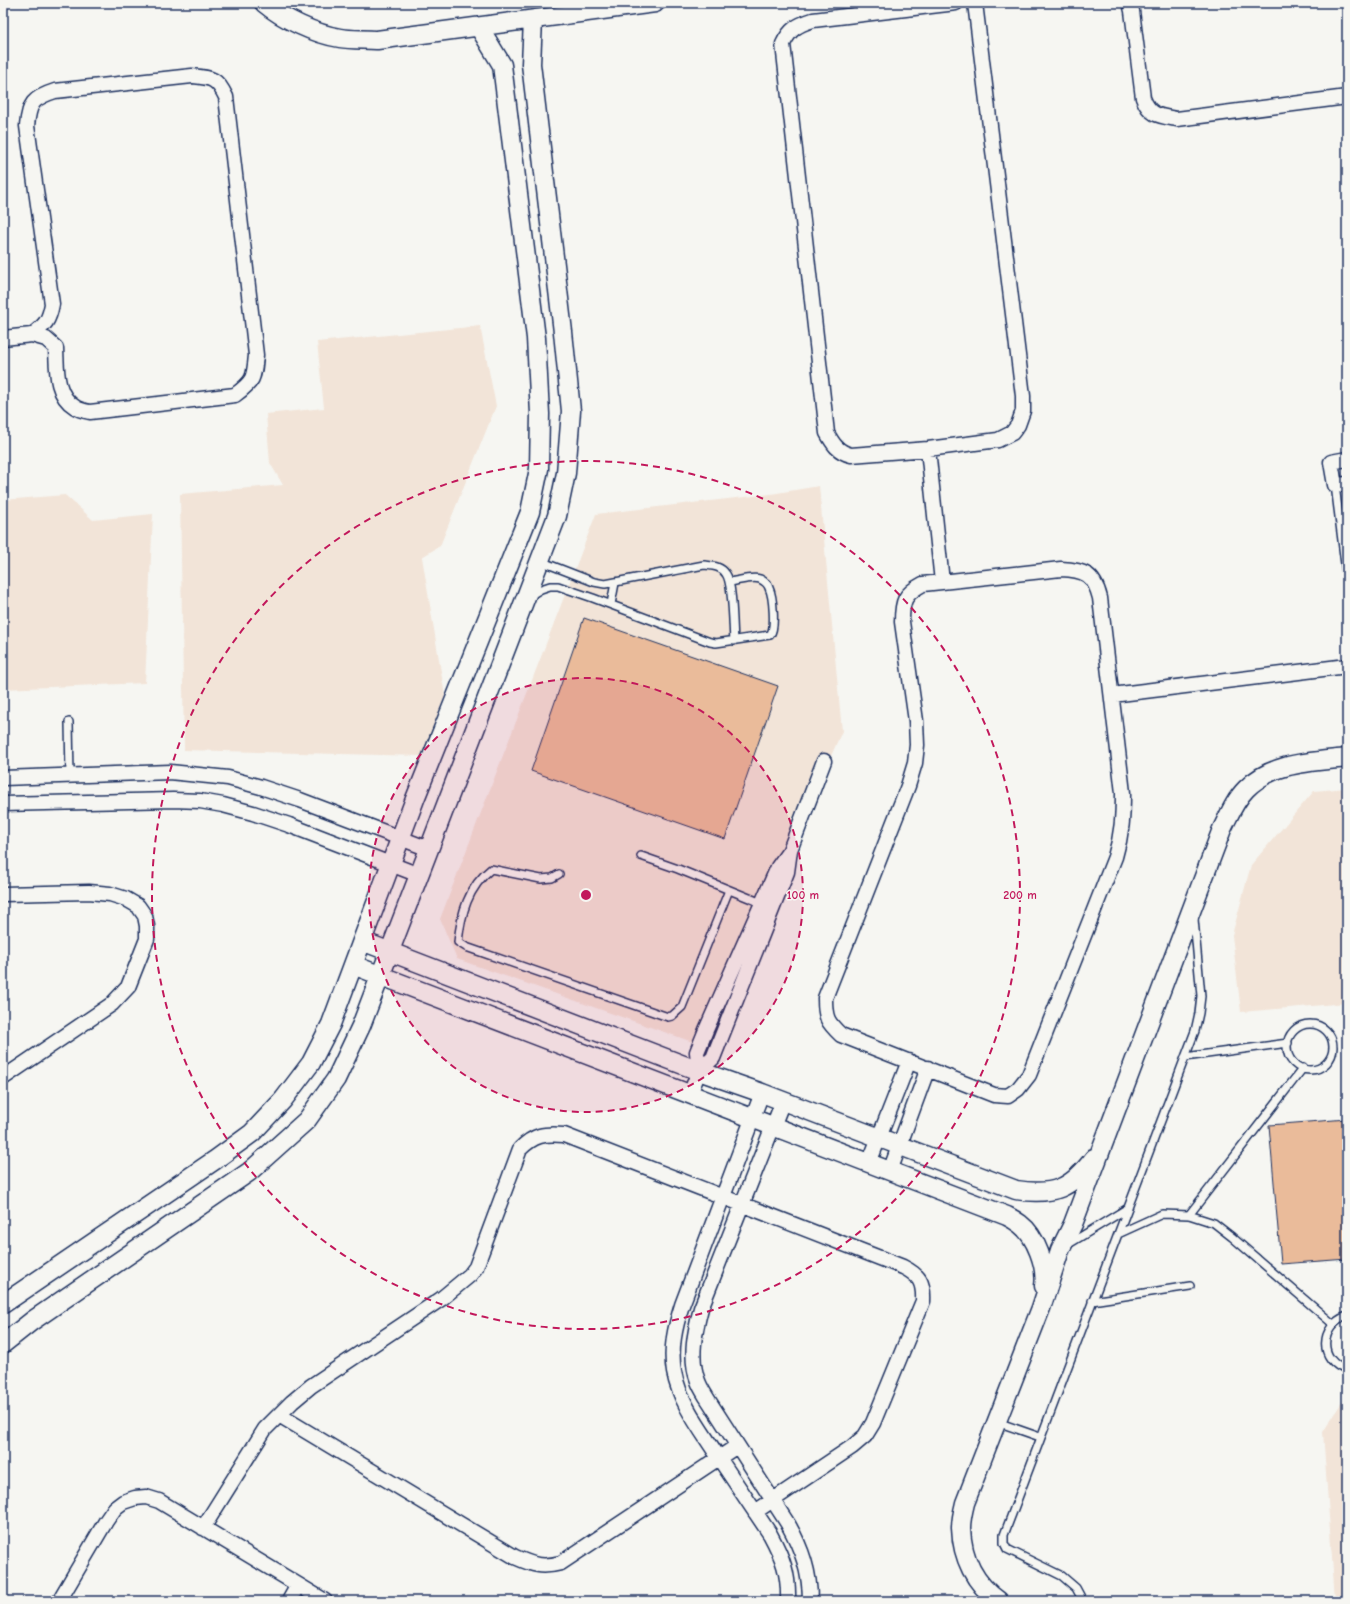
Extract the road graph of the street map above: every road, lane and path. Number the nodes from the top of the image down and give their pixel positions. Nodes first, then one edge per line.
1 (264, 3) edge
2 (655, 3) edge
3 (956, 3) edge
4 (975, 3) edge
5 (1130, 3) edge
6 (876, 8) edge
7 (533, 20) junction
8 (479, 27) junction
9 (1347, 97) edge
10 (32, 335) junction
11 (3, 338) edge
12 (928, 449) junction
13 (1347, 459) edge
14 (1341, 484) edge
15 (539, 561) junction
16 (1347, 580) edge
17 (729, 582) junction
18 (942, 582) junction
19 (615, 583) junction
20 (524, 600) junction
21 (611, 604) junction
22 (734, 641) junction
23 (1347, 666) edge
24 (1112, 695) junction
25 (69, 722) dead end
26 (1347, 758) edge
27 (824, 761) dead end
28 (70, 776) junction
29 (3, 778) edge
30 (3, 804) edge
31 (400, 839) junction
32 (429, 849) junction
33 (641, 856) dead end
34 (391, 864) junction
35 (419, 874) junction
36 (559, 874) dead end
37 (729, 890) junction
38 (3, 894) edge
39 (1194, 903) junction
40 (768, 905) junction
41 (362, 942) junction
42 (389, 952) junction
43 (353, 965) junction
44 (380, 976) junction
45 (1288, 1043) junction
46 (1185, 1057) junction
47 (909, 1061) junction
48 (928, 1068) junction
49 (1303, 1068) junction
50 (699, 1071) junction
51 (3, 1078) edge
52 (762, 1093) junction
53 (690, 1094) junction
54 (783, 1101) junction
55 (752, 1118) junction
56 (773, 1126) junction
57 (879, 1138) junction
58 (899, 1146) junction
59 (1102, 1146) junction
60 (868, 1163) junction
61 (890, 1171) junction
62 (723, 1197) junction
63 (742, 1204) junction
64 (1128, 1207) junction
65 (1189, 1214) junction
66 (1118, 1234) junction
67 (1060, 1250) junction
68 (1190, 1286) dead end
69 (1092, 1302) junction
70 (3, 1304) edge
71 (1041, 1308) junction
72 (1347, 1316) edge
73 (1333, 1324) junction
74 (3, 1344) edge
75 (1347, 1370) edge
76 (279, 1415) junction
77 (996, 1422) junction
78 (1040, 1438) junction
79 (737, 1446) junction
80 (719, 1458) junction
81 (773, 1500) junction
82 (755, 1512) junction
83 (203, 1528) junction
84 (298, 1585) junction
85 (59, 1601) edge
86 (289, 1601) edge
87 (325, 1601) edge
88 (788, 1601) edge
89 (810, 1601) edge
90 (999, 1601) edge
91 (1083, 1601) edge

1 - 8 street
2 - 7 street
3 - 6 street
4 - 12 street
5 - 9 street
6 - 12 street
7 - 8 street
7 - 15 street
8 - 31 street
10 - 10 street
10 - 11 street
12 - 18 street
13 - 14 street
14 - 16 lane
15 - 19 lane
15 - 20 street
17 - 19 lane
17 - 22 lane
17 - 22 lane
18 - 24 street
18 - 47 street
19 - 21 lane
20 - 21 lane
20 - 32 street
21 - 22 lane
23 - 24 street
24 - 48 street
25 - 28 lane
26 - 39 street
27 - 40 street
28 - 29 street
28 - 31 street
30 - 34 street
31 - 32 street
31 - 34 street
32 - 35 street
33 - 37 lane
34 - 35 street
34 - 41 street
35 - 42 street
36 - 37 lane
37 - 40 lane
38 - 51 street
39 - 46 lane
39 - 59 street
40 - 50 street
41 - 42 street
41 - 43 street
42 - 44 street
42 - 50 street
43 - 44 street
43 - 70 street
44 - 53 street
44 - 74 street
45 - 46 lane
45 - 49 lane
45 - 49 lane
46 - 64 lane
47 - 48 street
47 - 57 street
48 - 58 street
49 - 65 lane
50 - 52 street
50 - 53 street
52 - 54 street
52 - 55 street
53 - 55 street
54 - 56 street
54 - 57 street
55 - 56 street
55 - 62 street
56 - 60 street
56 - 63 street
57 - 58 street
57 - 60 street
58 - 59 street
58 - 61 street
59 - 67 street
60 - 61 street
61 - 71 street
62 - 63 street
62 - 76 street
62 - 80 street
63 - 79 street
63 - 81 street
64 - 66 lane
64 - 67 lane
65 - 66 lane
65 - 73 lane
66 - 69 lane
67 - 71 street
68 - 69 lane
69 - 78 lane
71 - 77 street
72 - 73 lane
73 - 75 lane
76 - 80 street
76 - 83 street
77 - 78 lane
77 - 90 street
78 - 91 lane
79 - 80 street
79 - 81 street
80 - 82 street
81 - 82 street
81 - 89 street
82 - 88 street
83 - 84 street
83 - 85 street
84 - 86 street
84 - 87 street

